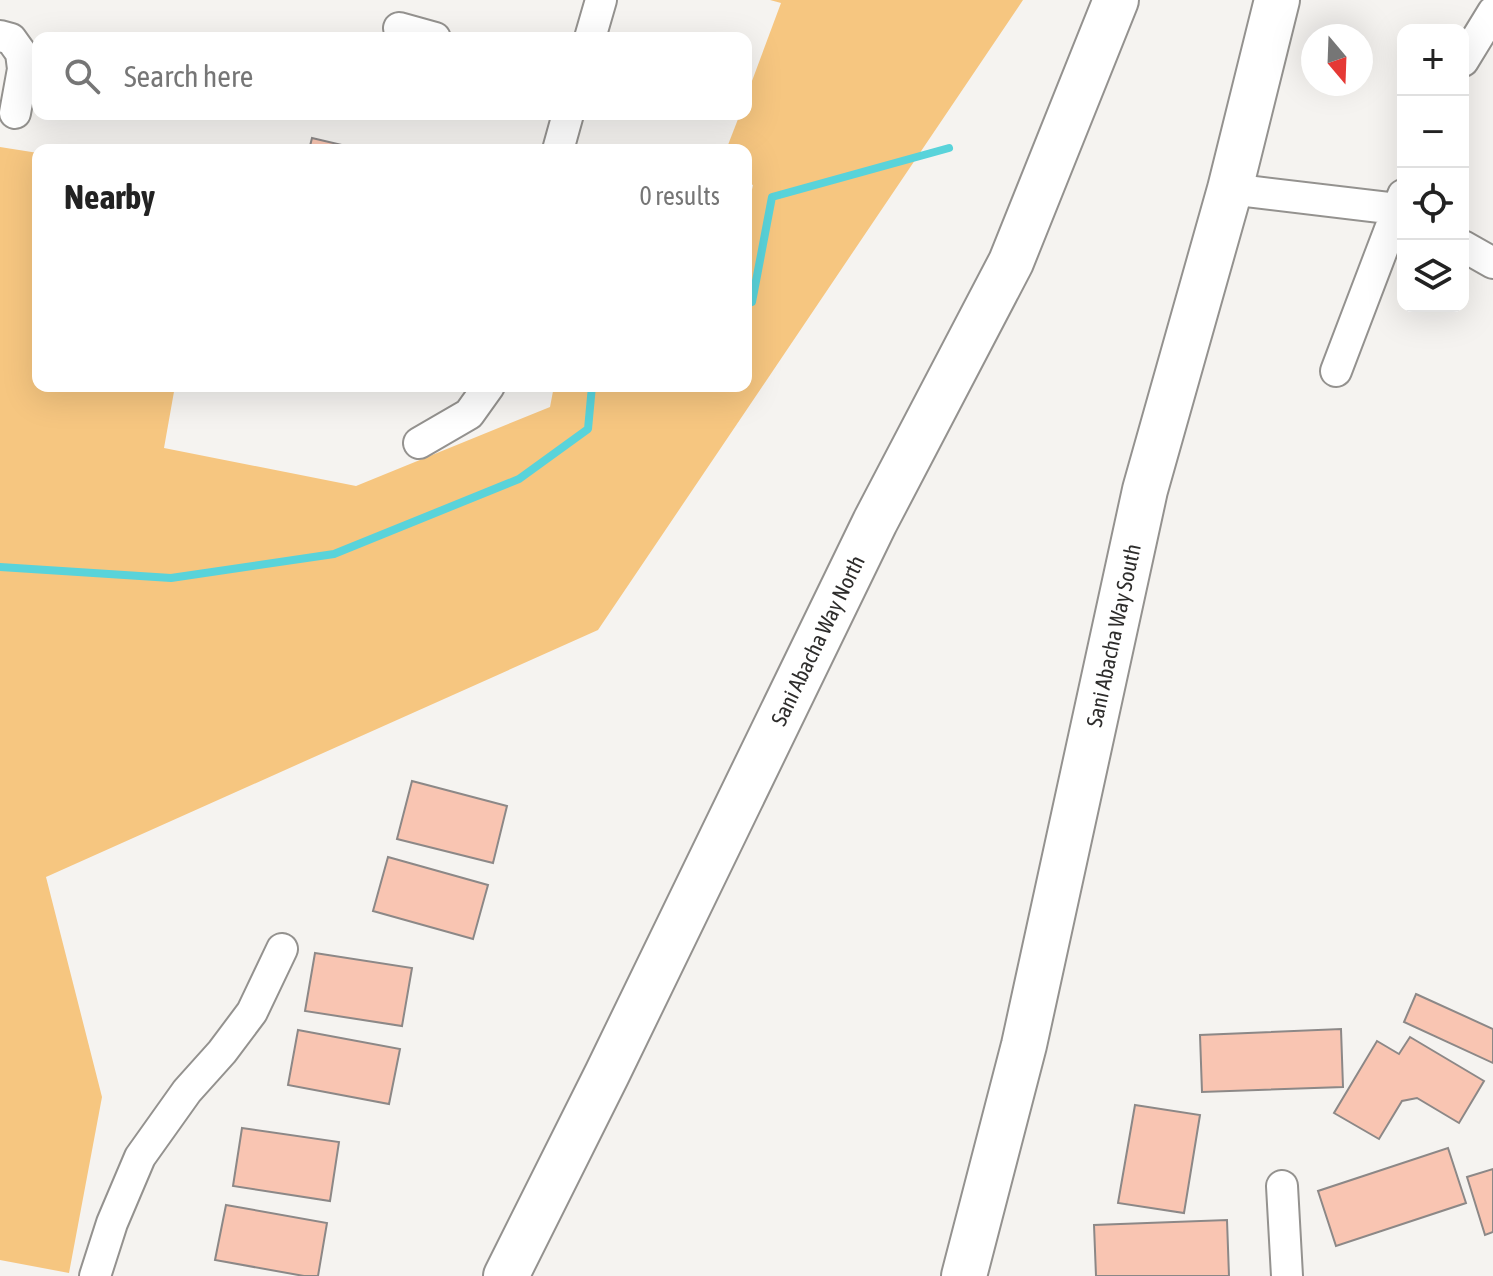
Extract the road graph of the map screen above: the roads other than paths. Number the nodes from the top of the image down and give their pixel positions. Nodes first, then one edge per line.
1 (601, 0) edge
2 (1116, 0) edge
3 (1277, 0) edge
4 (399, 28) dead end
5 (413, 32) edge
6 (592, 32) edge
7 (0, 36) edge
8 (15, 113) dead end
9 (566, 120) edge
10 (560, 144) edge
11 (1230, 189) junction
12 (1397, 205) edge
13 (1397, 215) edge
14 (1469, 249) edge
15 (1493, 263) edge
16 (1336, 371) dead end
17 (485, 392) edge
18 (419, 443) dead end
19 (282, 949) dead end
20 (1282, 1186) dead end
21 (95, 1276) edge
22 (506, 1276) edge
23 (964, 1276) edge
24 (1287, 1276) edge

1 - 6 street
2 - 22 highway, Sani Abacha Way North
3 - 11 highway, Sani Abacha Way South
4 - 5 street
7 - 8 street
9 - 10 street
11 - 12 street
11 - 23 highway, Sani Abacha Way South
13 - 16 street
14 - 15 street
17 - 18 street
19 - 21 street
20 - 24 street

